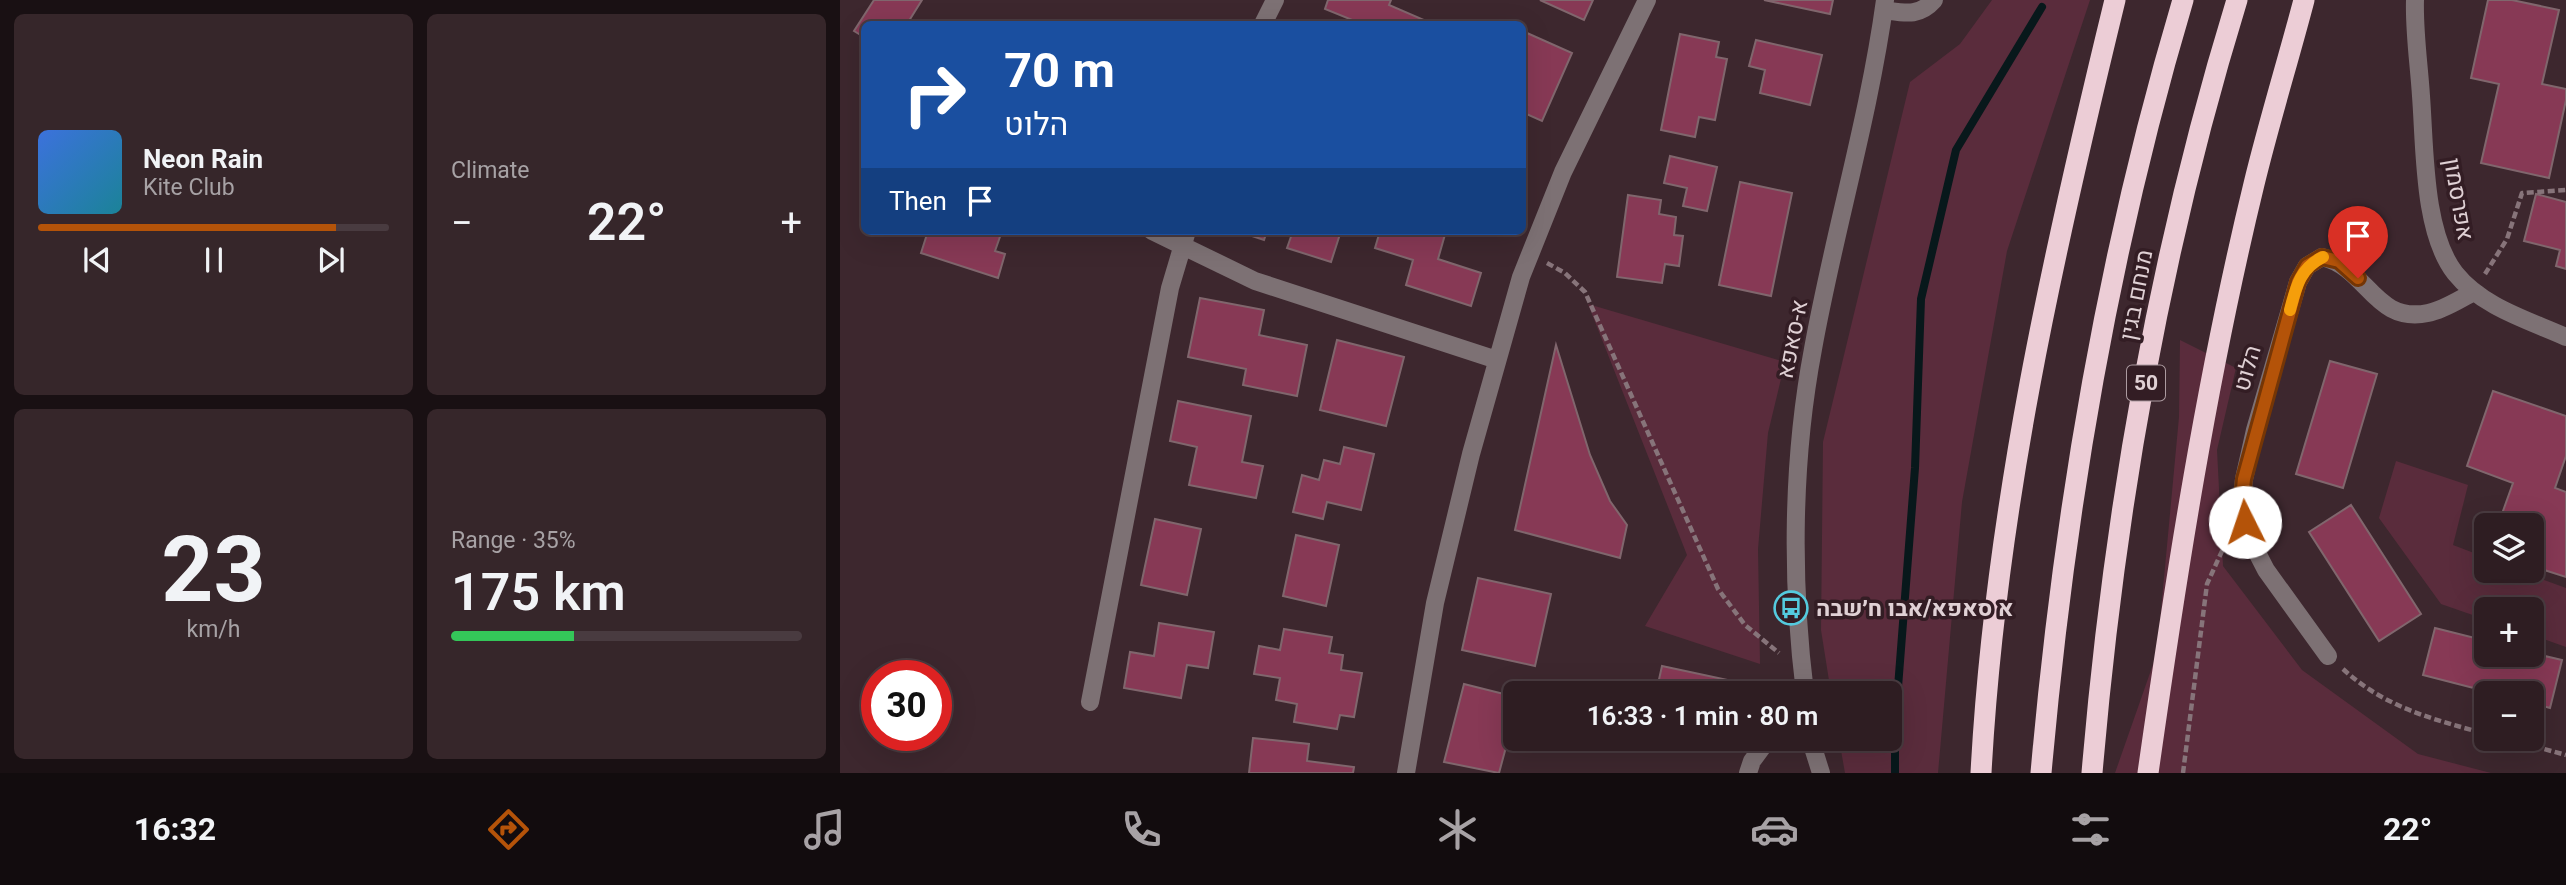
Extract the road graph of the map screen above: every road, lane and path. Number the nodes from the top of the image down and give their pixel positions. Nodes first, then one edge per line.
1 (1275, 0) edge
2 (1647, 0) edge
3 (1934, 0) edge
4 (2115, 0) edge
5 (2183, 0) edge
6 (2237, 0) edge
7 (2304, 0) edge
8 (2415, 0) edge
9 (1885, 5) edge
10 (1264, 21) edge
11 (2566, 190) edge
12 (1185, 238) edge
13 (1530, 253) junction
14 (2474, 292) junction
15 (2566, 337) edge
16 (1497, 360) junction
17 (2241, 507) junction
18 (2328, 656) joint
19 (1798, 681) edge
20 (1803, 681) edge
21 (1090, 702) dead end
22 (2474, 730) edge
23 (2544, 749) edge
24 (1759, 751) edge
25 (1813, 751) edge
26 (2566, 755) edge
27 (1819, 772) edge
28 (1405, 773) edge
29 (1748, 773) edge
30 (1981, 773) edge
31 (2041, 773) edge
32 (2092, 773) edge
33 (2148, 773) edge
34 (2183, 773) edge

1 - 10 street
2 - 13 street
3 - 9 street
4 - 30 highway
5 - 31 highway, מנחם בגין / 50
6 - 32 highway, מנחם בגין / 50
7 - 33 highway
8 - 14 street, אפרסמון
9 - 20 street, א-סאפא
11 - 14 path
12 - 16 street
12 - 21 street
13 - 16 street
13 - 19 path
14 - 15 street, אפרסמון
14 - 17 street, הלוט
16 - 28 street
17 - 18 street, הלוט
17 - 34 path
18 - 22 path
23 - 26 path
24 - 29 street
25 - 27 street

